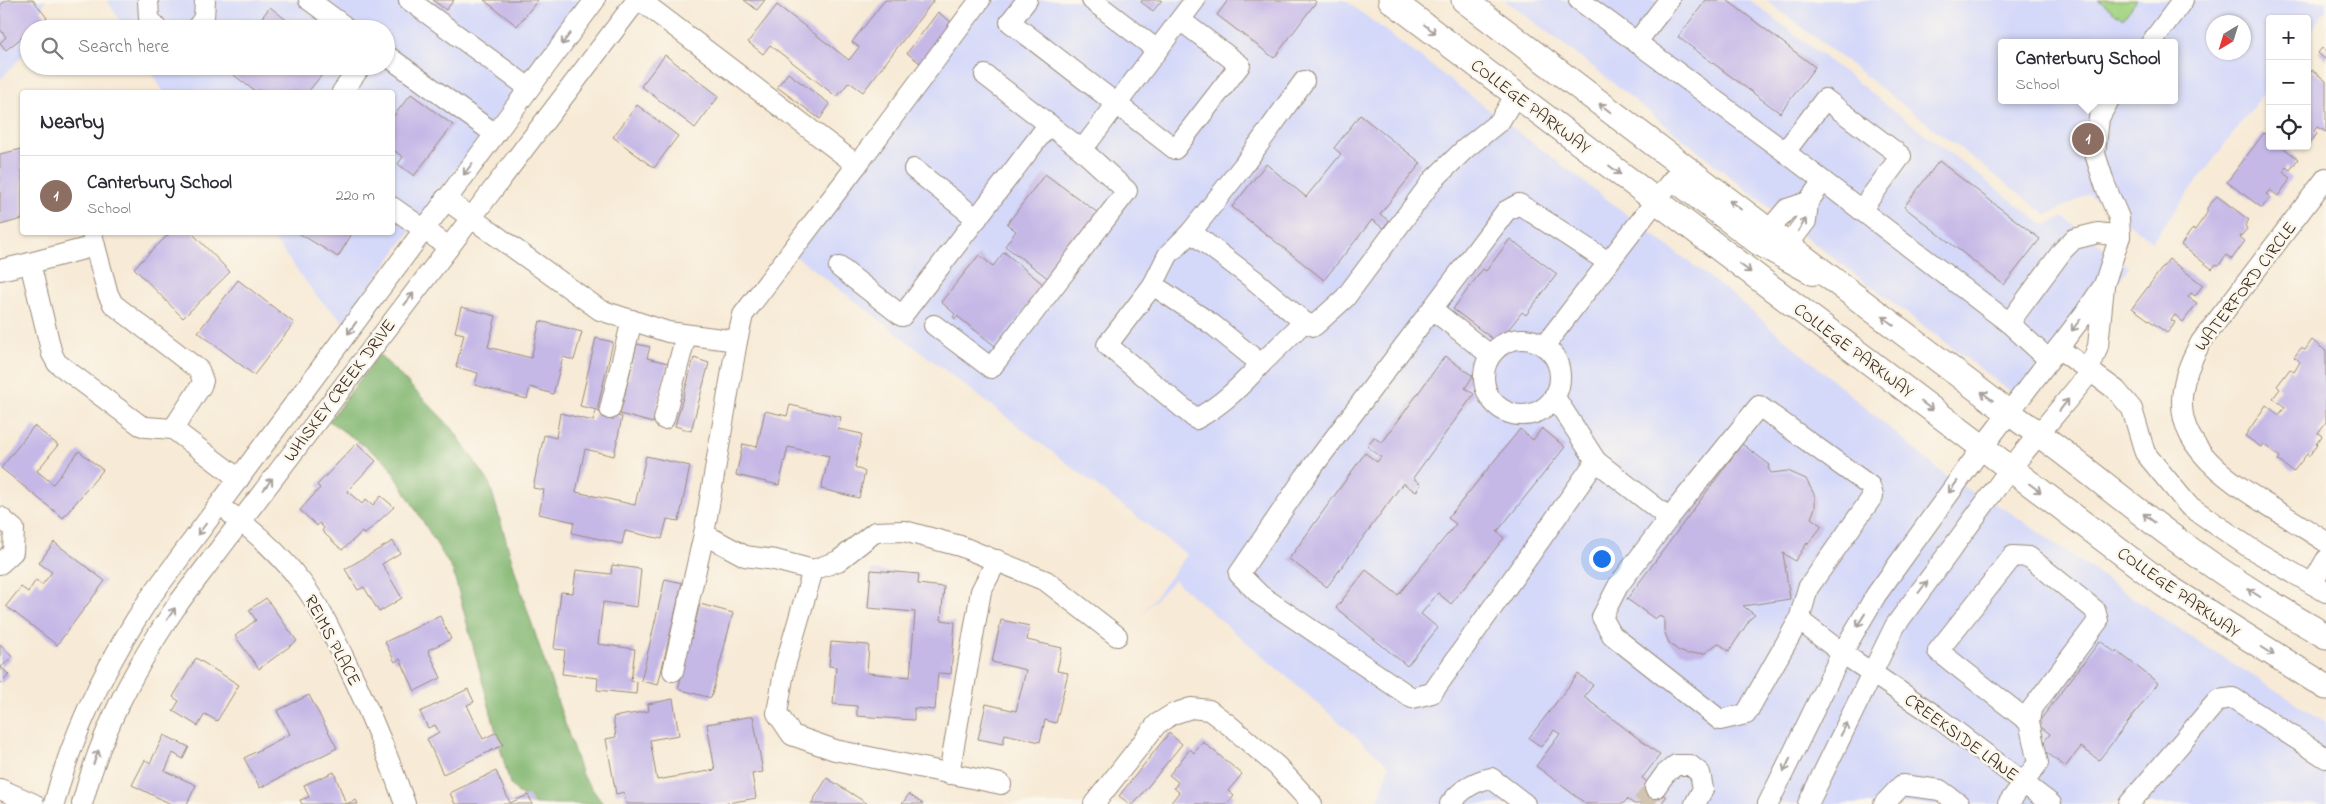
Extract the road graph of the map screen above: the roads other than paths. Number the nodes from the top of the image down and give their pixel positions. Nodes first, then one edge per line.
1 (148, 0) edge
2 (205, 0) edge
3 (308, 0) edge
4 (409, 0) edge
5 (595, 0) edge
6 (639, 0) edge
7 (980, 0) edge
8 (1027, 0) edge
9 (1092, 0) edge
10 (1195, 0) edge
11 (1391, 0) edge
12 (1579, 0) edge
13 (1669, 0) edge
14 (2183, 0) edge
15 (1473, 3) edge
16 (150, 20) edge
17 (203, 20) edge
18 (336, 20) edge
19 (1180, 20) junction
20 (2154, 39) edge
21 (1636, 43) junction
22 (1157, 50) junction
23 (395, 62) edge
24 (986, 74) dead end
25 (354, 75) edge
26 (1304, 81) dead end
27 (528, 88) junction
28 (343, 90) edge
29 (1516, 94) junction
30 (1117, 103) junction
31 (2107, 104) edge
32 (1049, 124) junction
33 (495, 134) junction
34 (1082, 150) junction
35 (1785, 152) junction
36 (857, 165) junction
37 (914, 169) dead end
38 (2326, 178) edge
39 (1823, 181) junction
40 (446, 199) junction
41 (1656, 200) junction
42 (395, 209) edge
43 (1861, 210) junction
44 (471, 218) junction
45 (977, 219) junction
46 (423, 229) junction
47 (1191, 232) junction
48 (2120, 236) junction
49 (1779, 238) junction
50 (94, 239) edge
51 (449, 247) junction
52 (1608, 262) junction
53 (30, 263) junction
54 (839, 267) dead end
55 (0, 270) edge
56 (2104, 284) junction
57 (1154, 285) junction
58 (1857, 298) junction
59 (1432, 309) junction
60 (632, 320) junction
61 (1304, 322) junction
62 (2009, 323) junction
63 (934, 325) dead end
64 (686, 334) junction
65 (737, 341) junction
66 (1544, 346) junction
67 (2054, 354) junction
68 (1490, 355) junction
69 (1261, 364) junction
70 (2090, 369) junction
71 (1554, 396) junction
72 (610, 409) dead end
73 (2009, 413) junction
74 (664, 419) dead end
75 (173, 429) junction
76 (2041, 434) junction
77 (1982, 448) junction
78 (1596, 461) junction
79 (2010, 469) junction
80 (239, 479) junction
81 (220, 505) junction
82 (0, 516) edge
83 (1669, 518) junction
84 (241, 521) junction
85 (704, 534) junction
86 (2326, 542) edge
87 (997, 560) junction
88 (2326, 560) edge
89 (0, 564) edge
90 (813, 570) junction
91 (2319, 588) edge
92 (1799, 620) junction
93 (1117, 636) dead end
94 (2326, 636) edge
95 (1842, 653) junction
96 (673, 671) dead end
97 (1871, 673) junction
98 (2326, 687) edge
99 (2029, 722) junction
100 (2326, 758) edge
101 (949, 774) junction
102 (1001, 784) dead end
103 (2024, 784) junction
104 (1655, 788) tunnel mouth
105 (0, 789) edge
106 (34, 804) edge
107 (54, 804) edge
108 (82, 804) edge
109 (405, 804) edge
110 (1094, 804) edge
111 (1312, 804) edge
112 (1450, 804) edge
113 (1525, 804) edge
114 (1695, 804) edge
115 (1768, 804) edge
116 (1808, 804) edge
117 (1884, 804) edge
118 (1959, 804) edge
119 (2008, 804) edge
120 (2051, 804) edge
121 (2129, 804) edge

1 - 16 street
2 - 17 street
3 - 18 street
4 - 27 street
5 -> 27 street, WHISKEY CREEK DRIVE
6 - 36 street
6 - 44 street, WHISKEY CREEK DRIVE
7 - 36 street
8 - 30 street
9 - 22 street
10 - 19 street
11 -> 29 main road, COLLEGE PARKWAY
12 - 21 street
13 - 21 street
14 - 20 street
49 -> 15 main road
19 - 22 street
19 - 30 street
21 - 35 street
22 - 30 street
23 - 33 street
24 - 32 street
25 - 28 street
26 - 47 street
27 - 33 street, WHISKEY CREEK DRIVE
29 -> 41 main road, COLLEGE PARKWAY
29 - 61 street
30 - 34 street
31 - 48 street
32 - 34 street
32 - 45 street
33 -> 40 street, WHISKEY CREEK DRIVE
34 - 63 street
35 - 39 street
35 - 43 street
36 - 65 street
37 - 45 street
38 - 86 street, WATERFORD CIRCLE
39 - 43 street
39 - 49 street
40 - 44 street
40 - 46 street, WHISKEY CREEK DRIVE
41 - 52 street
41 - 58 street
41 -> 77 main road, COLLEGE PARKWAY
42 - 46 street
43 - 62 street
44 - 51 street, WHISKEY CREEK DRIVE
44 - 60 street
45 - 54 street
46 - 51 street
46 -> 80 street, WHISKEY CREEK DRIVE
47 - 57 street
47 - 61 street
48 - 56 street
48 - 62 street
49 - 58 main road
50 - 53 street
50 - 75 street
84 -> 51 street, WHISKEY CREEK DRIVE
52 - 59 street
52 - 66 street
53 - 55 street
53 - 75 street
56 -> 67 street
56 - 70 street
57 - 69 street
57 - 69 street
73 -> 58 main road
59 - 68 street
59 - 78 street
60 - 64 street
60 - 72 street
61 - 69 street
62 - 67 street
64 - 65 street
64 - 74 street
65 - 85 street
66 - 68 street
66 - 71 street
67 - 70 street
67 - 73 street
68 - 71 street
76 -> 70 street
70 - 91 street
71 - 78 street
73 - 76 main road
73 - 77 street
75 - 80 street
76 - 79 street
94 -> 76 main road
77 - 79 main road, COLLEGE PARKWAY
77 -> 95 street
78 - 83 street
97 -> 79 street
79 -> 98 main road, COLLEGE PARKWAY
80 - 81 street, WHISKEY CREEK DRIVE
81 - 84 street, REIMS PLACE
81 -> 107 street, WHISKEY CREEK DRIVE
82 - 89 street
83 - 92 street
83 - 92 street
108 -> 84 street, WHISKEY CREEK DRIVE
84 - 109 street, REIMS PLACE
85 - 90 street
85 - 96 street
87 - 90 street
87 - 93 street
87 - 101 street
88 - 91 street
90 - 101 street
92 - 95 street, CREEKSIDE LANE
95 - 97 street, CREEKSIDE LANE
95 -> 115 street
97 - 103 street, CREEKSIDE LANE
116 -> 97 street
99 - 99 street
99 - 103 street
100 - 121 street
101 - 102 street
103 - 119 street
103 - 120 street, CREEKSIDE LANE
104 - 114 street
105 - 106 street
110 - 111 street
112 - 113 street
117 - 118 street

